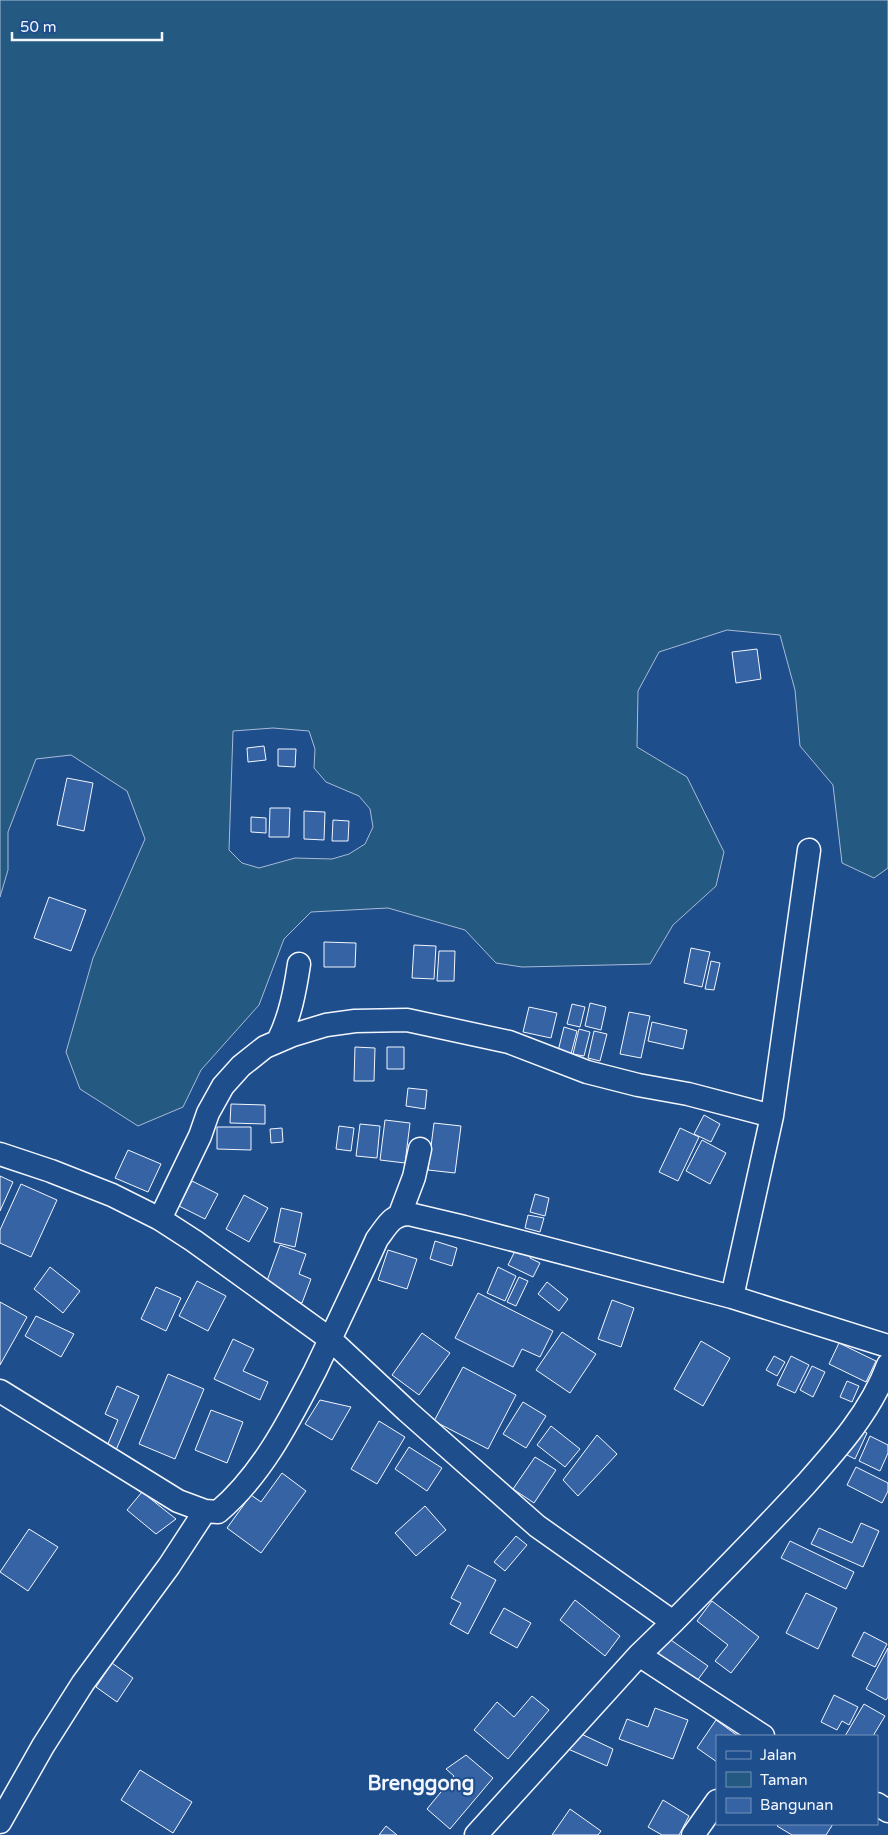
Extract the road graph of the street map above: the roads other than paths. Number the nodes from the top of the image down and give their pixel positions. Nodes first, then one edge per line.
1 (809, 850) dead end
2 (299, 964) dead end
3 (278, 1041) junction
4 (772, 1116) junction
5 (420, 1149) dead end
6 (0, 1154) edge
7 (404, 1205) junction
8 (160, 1218) junction
9 (732, 1297) junction
10 (330, 1339) junction
11 (888, 1346) edge
12 (888, 1365) edge
13 (0, 1391) edge
14 (205, 1512) junction
15 (673, 1622) junction
16 (639, 1655) junction
17 (760, 1735) edge
18 (716, 1802) edge
19 (0, 1822) edge
20 (476, 1835) edge
21 (693, 1835) edge

1 - 4 street
2 - 3 street
3 - 4 street
3 - 8 street
4 - 9 street
5 - 7 street
6 - 8 street
7 - 9 street
7 - 10 street
8 - 10 street
9 - 11 street
10 - 14 street
10 - 15 street
12 - 15 street
13 - 14 street
14 - 19 street
15 - 16 street
16 - 17 street
16 - 20 street
18 - 21 street

